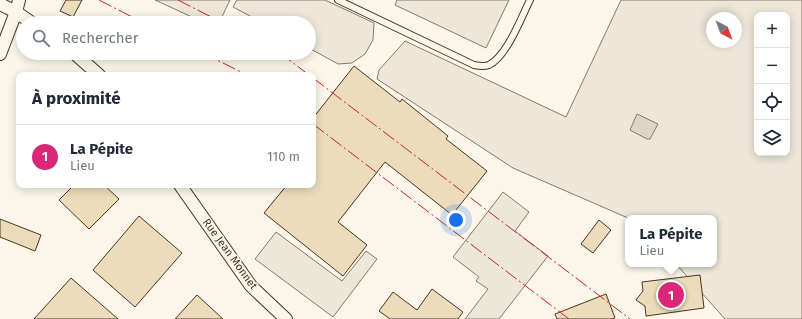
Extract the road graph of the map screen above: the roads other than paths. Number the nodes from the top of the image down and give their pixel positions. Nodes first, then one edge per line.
1 (338, 0) edge
2 (530, 0) edge
3 (0, 4) edge
4 (17, 6) edge
5 (26, 16) edge
6 (0, 54) edge
7 (82, 60) edge
8 (96, 72) edge
9 (182, 188) edge
10 (286, 319) edge

1 - 2 lane
3 - 4 street
4 - 5 street
4 - 6 street
7 - 8 street
9 - 10 street, Rue Jean Monnet

